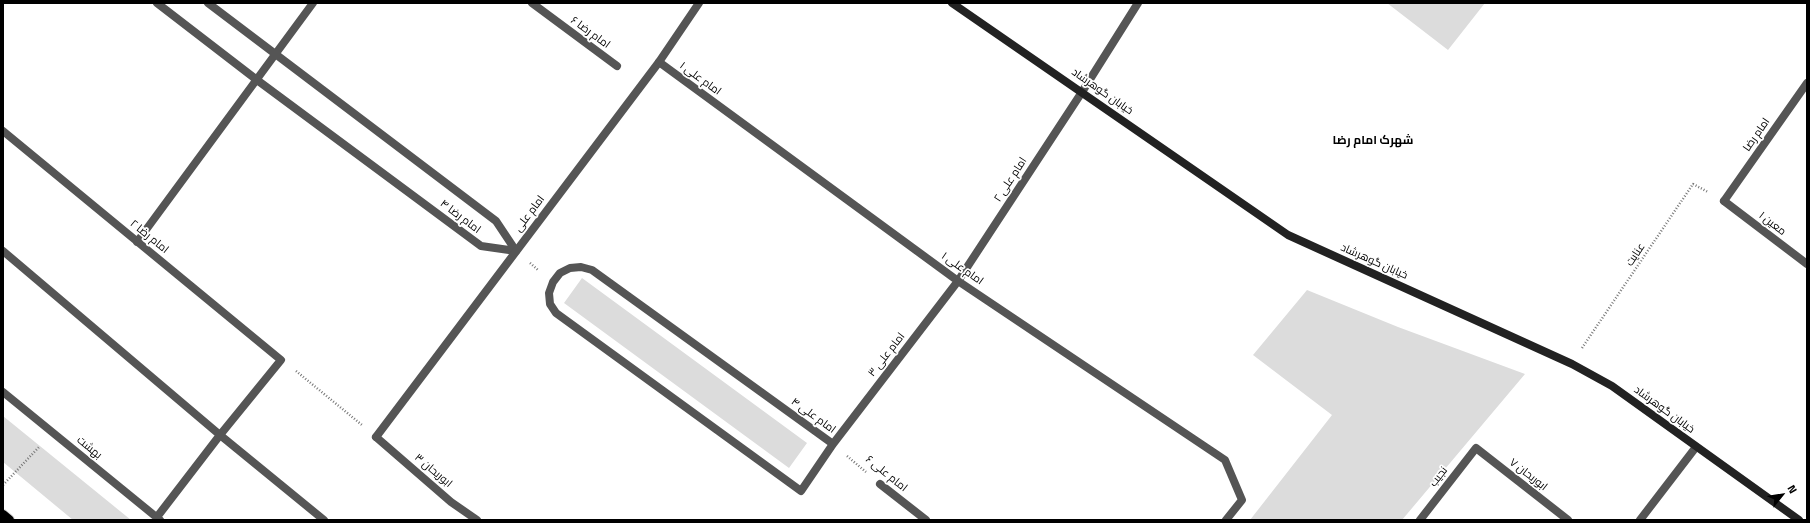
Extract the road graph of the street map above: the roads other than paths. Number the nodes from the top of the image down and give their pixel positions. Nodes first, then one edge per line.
1 (157, 3) edge
2 (208, 3) edge
3 (312, 3) edge
4 (532, 3) edge
5 (699, 3) edge
6 (952, 3) edge
7 (1138, 3) edge
8 (275, 55) junction
9 (659, 62) junction
10 (616, 66) dead end
11 (257, 80) junction
12 (1807, 83) edge
13 (1082, 92) junction
14 (3, 131) edge
15 (1724, 201) joint
16 (137, 242) junction
17 (3, 251) edge
18 (516, 251) junction
19 (1807, 264) edge
20 (958, 281) junction
21 (3, 392) edge
22 (220, 435) junction
23 (376, 437) joint
24 (833, 444) junction
25 (1696, 446) junction
26 (1476, 448) joint
27 (880, 484) road end
28 (3, 516) edge
29 (159, 519) edge
30 (9, 520) edge
31 (324, 520) edge
32 (476, 520) edge
33 (926, 520) edge
34 (1226, 520) edge
35 (1420, 520) edge
36 (1568, 520) edge
37 (1640, 520) edge
38 (1799, 520) edge

1 - 11 street, امام رضا ۴
2 - 8 street, امام رضا ۴
3 - 8 street
4 - 10 street, امام رضا ۶
5 - 9 street, امام علی
6 - 13 main road, خیابان گوهرشاد
7 - 13 street, امام علی ۲
8 - 11 street
8 - 18 street, امام رضا ۴
9 - 18 street, امام علی
9 - 20 street, امام علی ۱
11 - 16 street
11 - 18 street, امام رضا ۴
12 - 15 street, امام رضا
13 - 20 street, امام علی ۲
13 - 25 main road, خیابان گوهرشاد
14 - 16 street, امام رضا ۲
15 - 19 street, معین ۱
16 - 22 street, امام رضا ۲
17 - 22 street
18 - 23 street, امام علی
20 - 24 street, امام علی ۳
20 - 34 street, امام علی ۱
21 - 29 street, بهشت
22 - 29 street
22 - 31 street
23 - 32 street, ابوریحان ۳
24 - 24 street, امام علی ۴
25 - 37 street
25 - 38 main road, خیابان گوهرشاد
26 - 35 street, نجیب
26 - 36 street, ابوریحان ۷
27 - 33 street, امام علی ۶
28 - 30 main road

